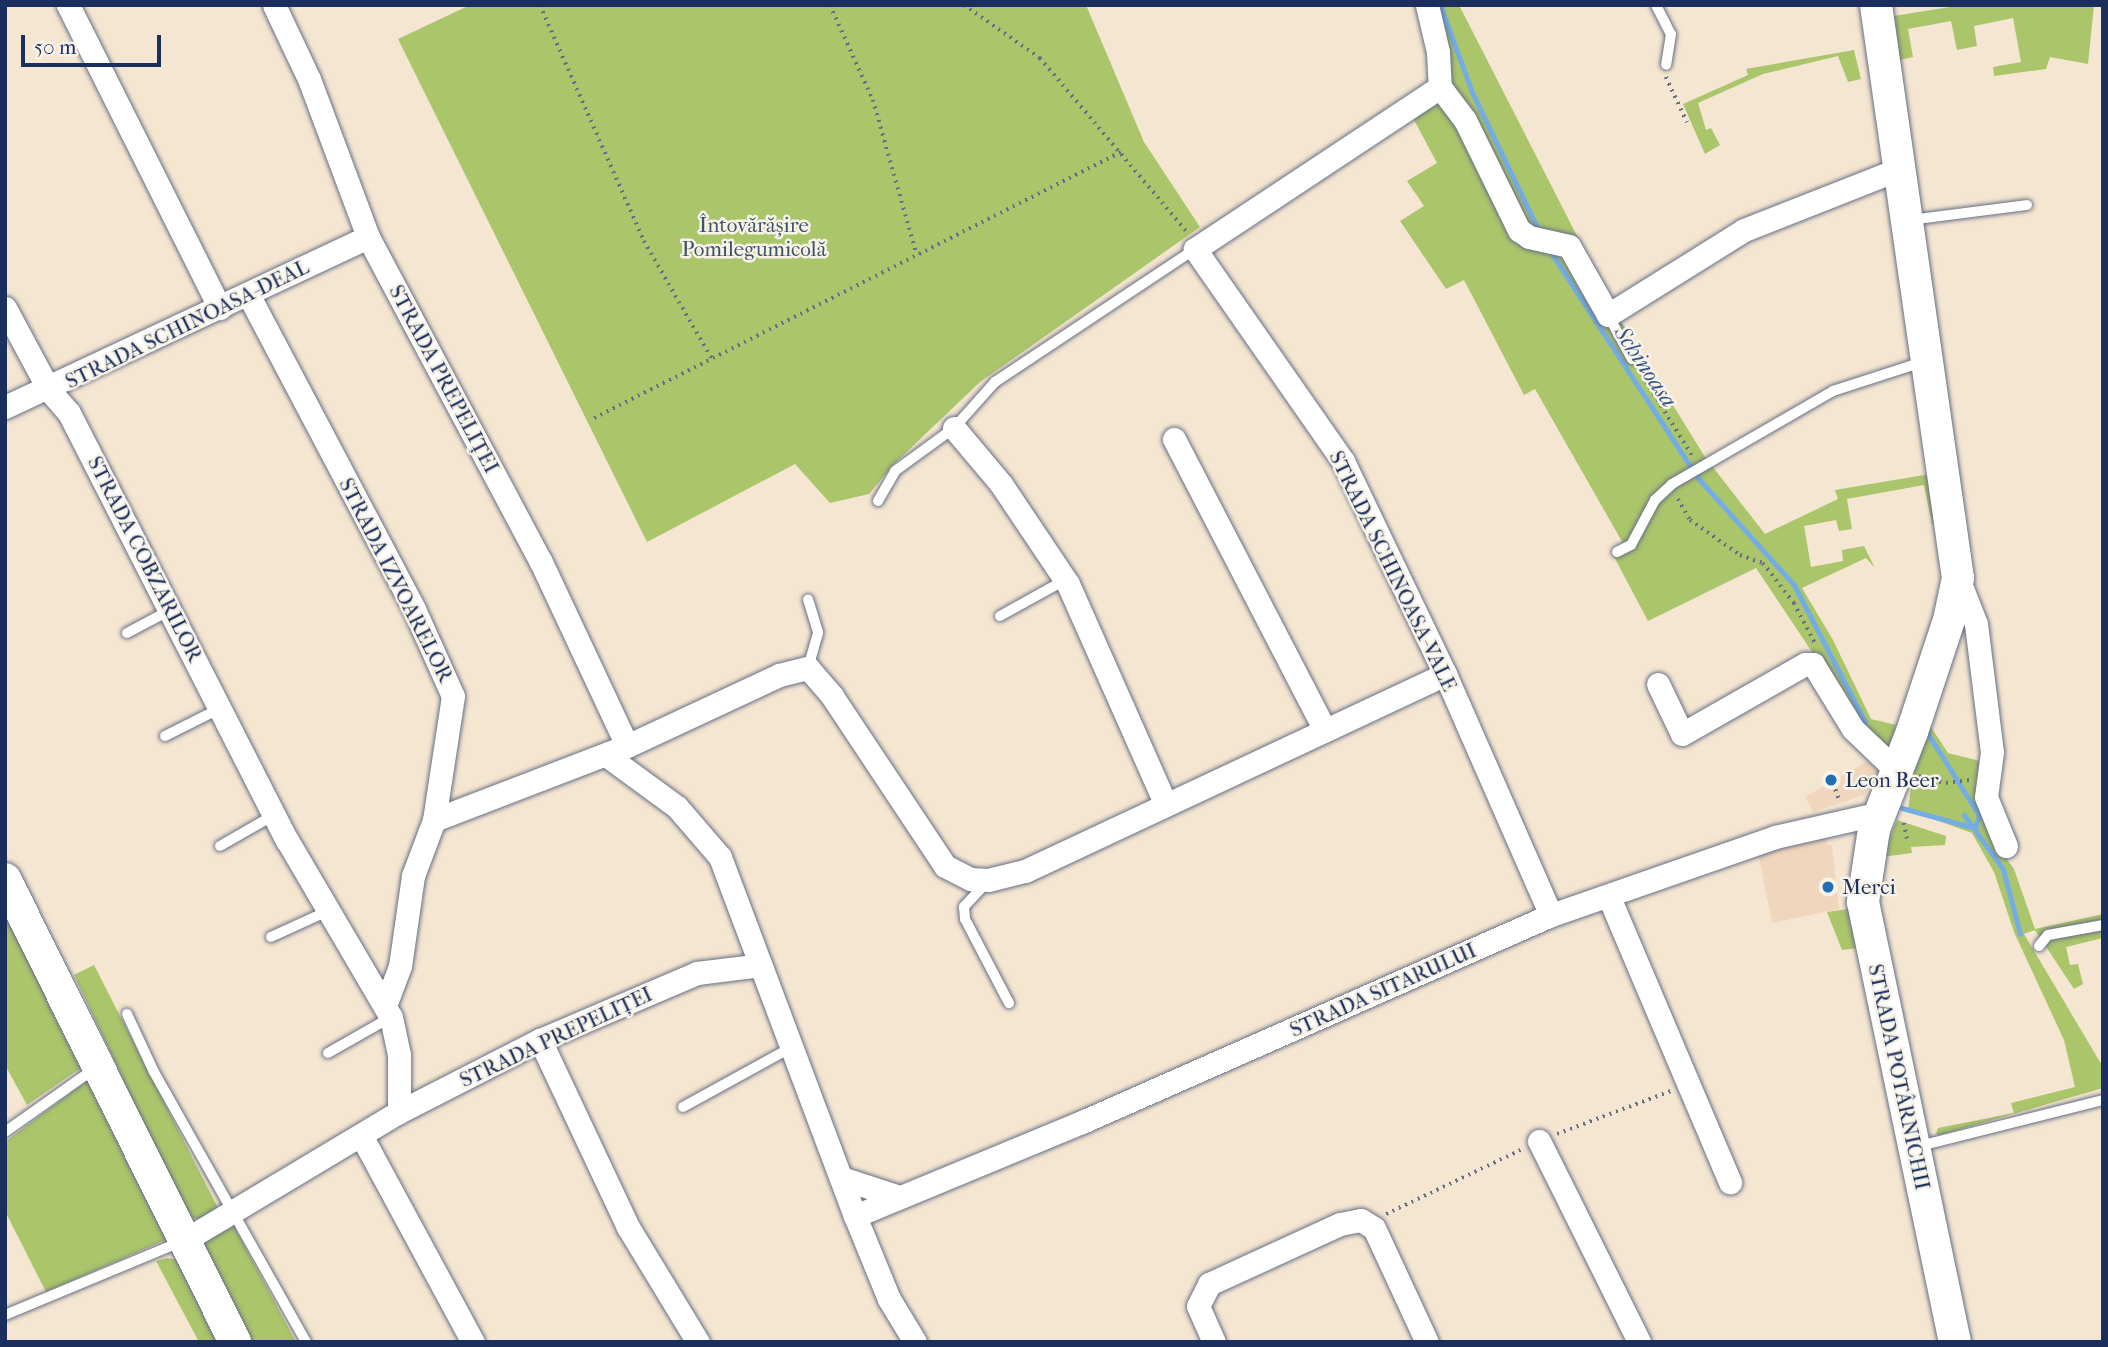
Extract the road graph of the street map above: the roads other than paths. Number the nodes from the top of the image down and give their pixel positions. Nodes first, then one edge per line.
1 (68, 5) edge
2 (274, 5) edge
3 (1427, 5) edge
4 (1656, 5) edge
5 (1876, 5) edge
6 (1666, 65) road end
7 (1440, 87) junction
8 (1899, 169) junction
9 (2027, 205) dead end
10 (1907, 220) junction
11 (368, 237) junction
12 (1195, 249) junction
13 (248, 294) junction
14 (5, 308) edge
15 (220, 308) junction
16 (1608, 315) junction
17 (1632, 359) road end
18 (1928, 360) junction
19 (49, 390) junction
20 (5, 407) edge
21 (954, 428) junction
22 (1174, 439) dead end
23 (878, 501) dead end
24 (1617, 552) dead end
25 (1958, 578) junction
26 (1065, 580) junction
27 (808, 600) dead end
28 (172, 609) junction
29 (1000, 616) dead end
30 (127, 633) dead end
31 (808, 668) junction
32 (1445, 674) junction
33 (1658, 684) dead end
34 (221, 708) junction
35 (1325, 730) junction
36 (165, 736) dead end
37 (616, 750) junction
38 (1897, 771) junction
39 (1165, 803) junction
40 (275, 815) junction
41 (1892, 815) junction
42 (434, 820) junction
43 (220, 846) dead end
44 (2006, 846) dead end
45 (5, 879) edge
46 (989, 880) junction
47 (1609, 897) junction
48 (328, 911) junction
49 (1551, 915) junction
50 (2103, 925) edge
51 (271, 937) dead end
52 (2039, 946) dead end
53 (761, 965) junction
54 (1009, 1003) dead end
55 (388, 1012) junction
56 (127, 1014) dead end
57 (540, 1040) junction
58 (792, 1047) junction
59 (328, 1053) dead end
60 (100, 1065) junction
61 (2103, 1100) edge
62 (683, 1107) dead end
63 (400, 1112) junction
64 (5, 1132) edge
65 (362, 1138) junction
66 (1539, 1141) road end
67 (1913, 1148) junction
68 (841, 1178) junction
69 (1730, 1182) dead end
70 (897, 1196) junction
71 (234, 1212) junction
72 (855, 1216) junction
73 (186, 1240) junction
74 (5, 1315) edge
75 (234, 1342) edge
76 (306, 1342) edge
77 (473, 1342) edge
78 (698, 1342) edge
79 (915, 1342) edge
80 (1214, 1342) edge
81 (1427, 1342) edge
82 (1639, 1342) edge
83 (1955, 1342) edge

1 - 15 street
2 - 11 street, STRADA PREPELIȚEI
3 - 7 street
4 - 6 lane
5 - 8 street, STRADA POTÂRNICHII
7 - 12 street
7 - 16 street
8 - 10 street, STRADA POTÂRNICHII
8 - 16 street
9 - 10 lane
10 - 18 street, STRADA POTÂRNICHII
11 - 13 street, STRADA SCHINOASA-DEAL
11 - 37 street, STRADA PREPELIȚEI
12 - 21 lane
12 - 32 street, STRADA SCHINOASA-VALE
13 - 15 street, STRADA SCHINOASA-DEAL
13 - 42 street, STRADA IZVOARELOR
14 - 19 street, STRADA COBZARILOR
15 - 19 street, STRADA SCHINOASA-DEAL
16 - 17 lane
18 - 24 lane
18 - 25 street, STRADA POTÂRNICHII
19 - 20 street, STRADA SCHINOASA-DEAL
19 - 28 street, STRADA COBZARILOR
21 - 23 lane
21 - 26 street
22 - 35 street
25 - 38 street, STRADA POTÂRNICHII
25 - 44 street
26 - 29 lane
26 - 39 street
27 - 31 lane
28 - 30 lane
28 - 34 street, STRADA COBZARILOR
31 - 37 street
31 - 46 street
32 - 35 street
32 - 49 street, STRADA SCHINOASA-VALE
33 - 38 street
34 - 36 lane
34 - 40 street, STRADA COBZARILOR
35 - 39 street
37 - 42 street
37 - 53 street, STRADA PREPELIȚEI
38 - 41 street, STRADA POTÂRNICHII
39 - 46 street
40 - 43 lane
40 - 48 street, STRADA COBZARILOR
41 - 47 street, STRADA SITARULUI
41 - 67 street, STRADA POTÂRNICHII
42 - 55 street, STRADA IZVOARELOR
45 - 60 street
46 - 54 lane
47 - 49 street, STRADA SITARULUI
47 - 69 street
48 - 51 lane
48 - 55 street, STRADA COBZARILOR
49 - 70 street, STRADA SITARULUI
50 - 52 lane
53 - 57 street, STRADA PREPELIȚEI
53 - 58 street, STRADA PREPELIȚEI
55 - 59 lane
55 - 63 street, STRADA COBZARILOR
56 - 71 lane
57 - 63 street, STRADA PREPELIȚEI
57 - 78 street
58 - 62 lane
58 - 68 street, STRADA PREPELIȚEI
60 - 64 lane
60 - 73 street
61 - 67 lane
63 - 65 street, STRADA PREPELIȚEI
65 - 71 street, STRADA PREPELIȚEI
65 - 77 street
66 - 82 street
67 - 83 street, STRADA POTÂRNICHII
68 - 70 street
68 - 72 street, STRADA PREPELIȚEI
70 - 72 street, STRADA SITARULUI
71 - 73 street, STRADA PREPELIȚEI
71 - 76 lane
72 - 79 street, STRADA PREPELIȚEI
73 - 74 lane
73 - 75 street
80 - 81 street

